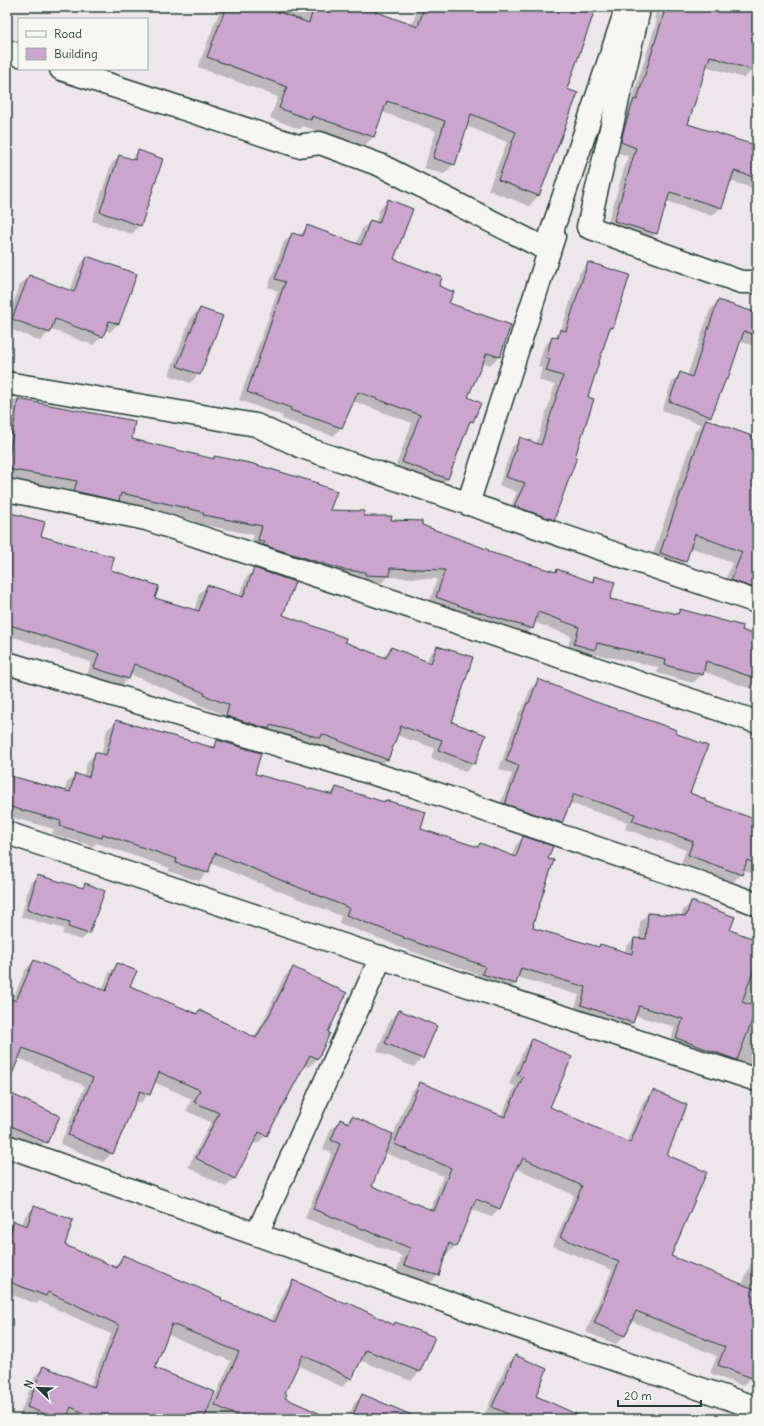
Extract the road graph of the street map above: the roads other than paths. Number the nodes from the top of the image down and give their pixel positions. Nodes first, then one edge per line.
1 (628, 7) edge
2 (640, 7) edge
3 (7, 51) edge
4 (18, 55) edge
5 (64, 70) edge
6 (757, 282) edge
7 (7, 383) edge
8 (7, 490) edge
9 (468, 504) junction
10 (757, 602) edge
11 (7, 663) edge
12 (757, 722) edge
13 (7, 833) edge
14 (757, 904) edge
15 (381, 957) junction
16 (757, 1080) edge
17 (7, 1146) edge
18 (257, 1234) junction
19 (757, 1408) edge

1 - 5 street
1 - 9 street
2 - 6 street
3 - 4 street
7 - 9 street
8 - 12 street
9 - 10 street
11 - 14 street
13 - 15 street
15 - 16 street
15 - 18 street
17 - 18 street
18 - 19 street

